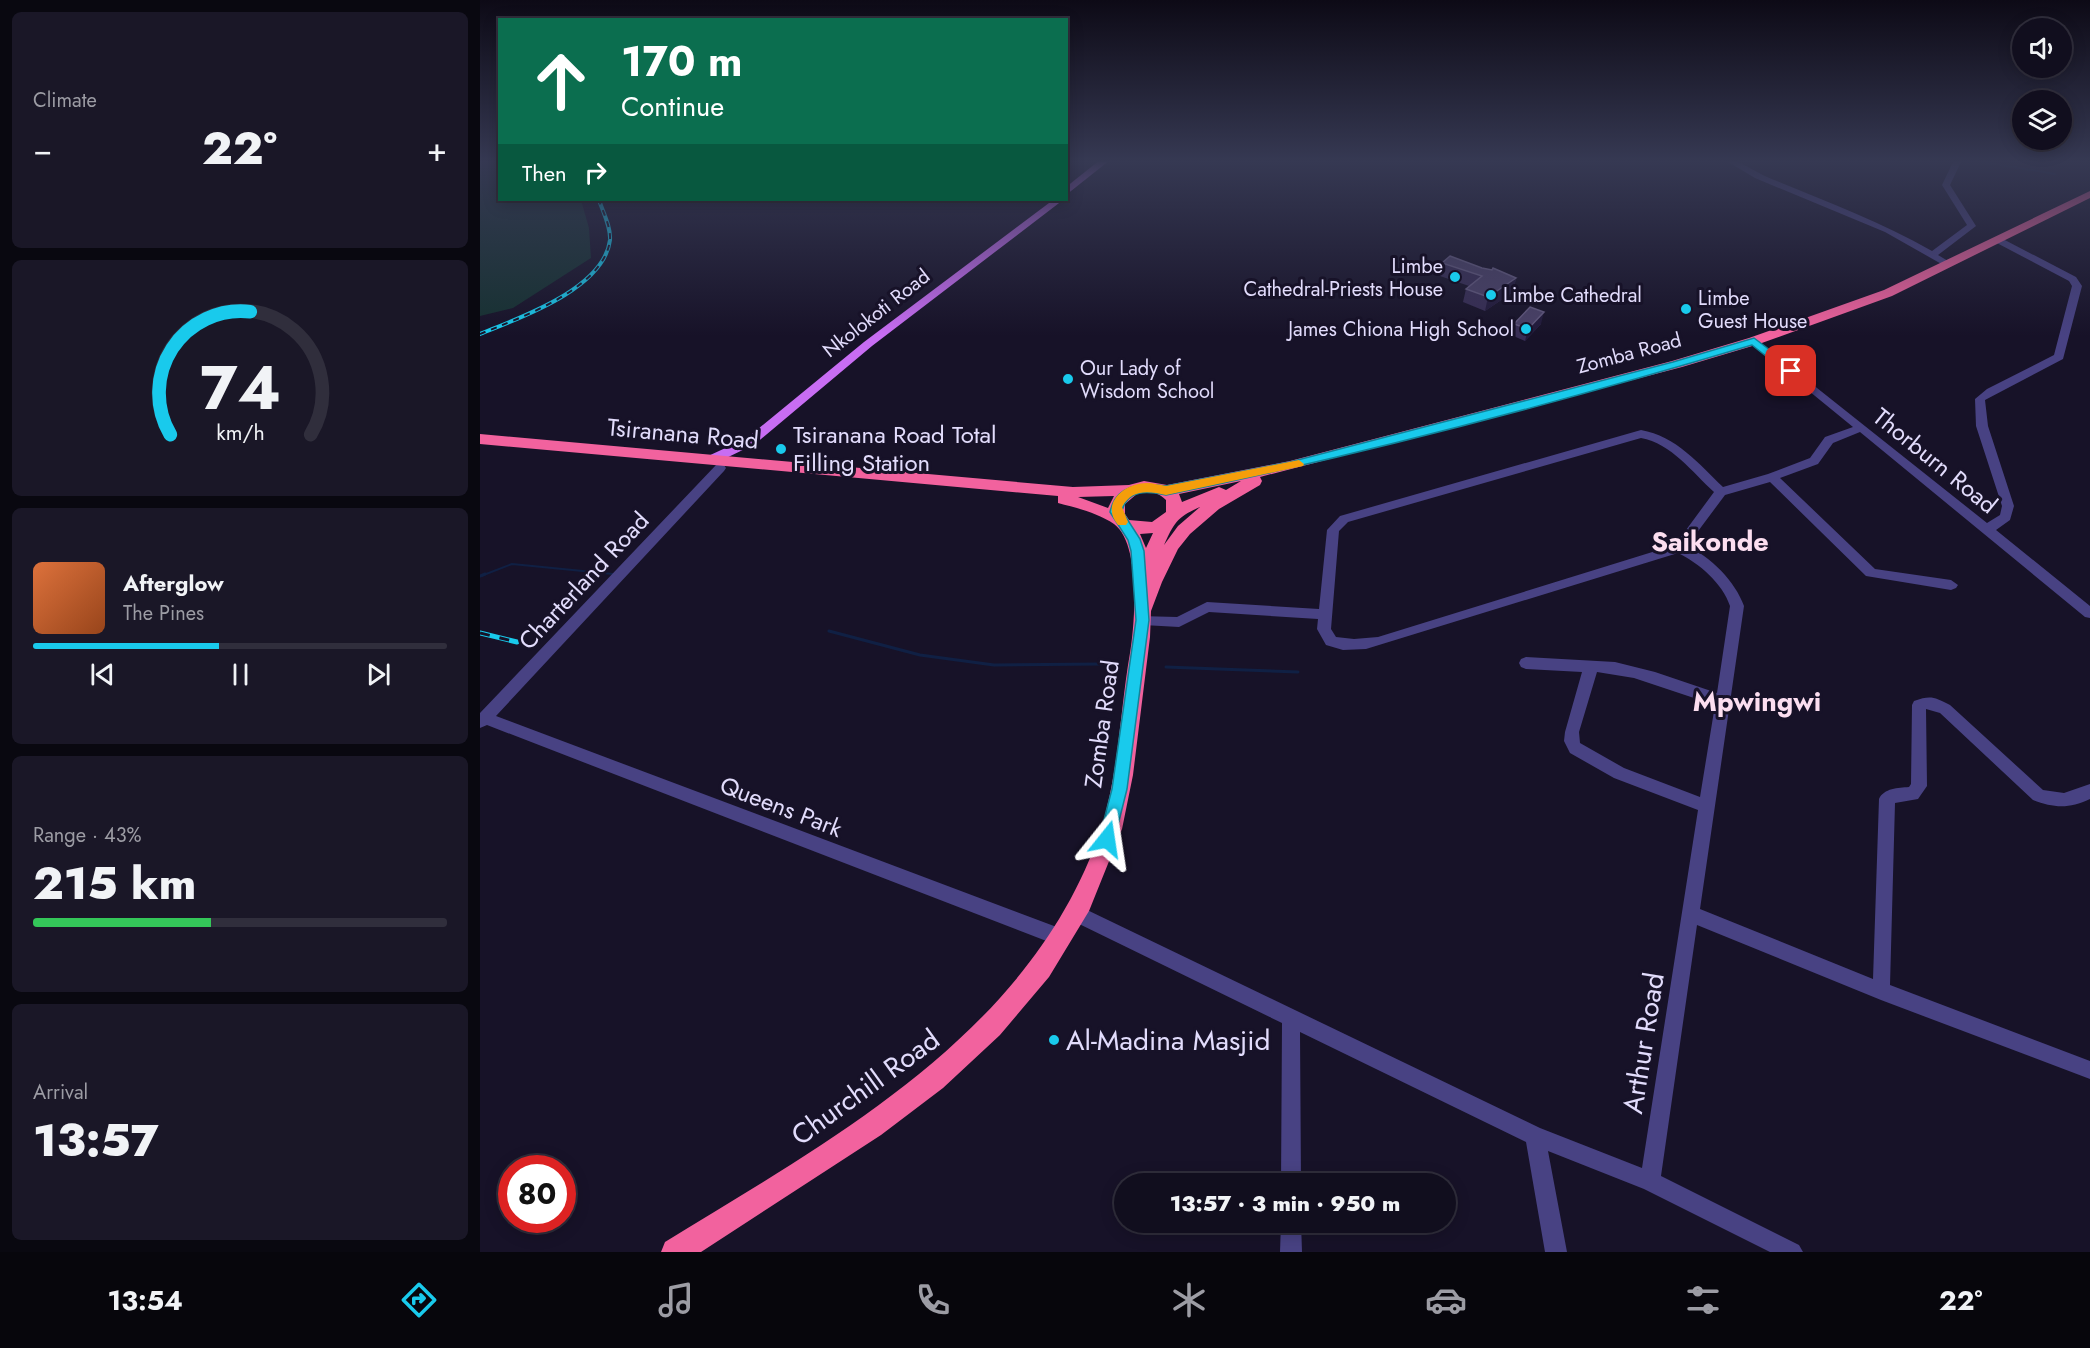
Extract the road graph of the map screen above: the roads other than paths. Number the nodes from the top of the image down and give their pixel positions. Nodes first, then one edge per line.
1 (1034, 218) edge
2 (1859, 218) edge
3 (1967, 218) edge
4 (2041, 218) edge
5 (1998, 240) junction
6 (1932, 255) junction
7 (1948, 264) junction
8 (1754, 341) junction
9 (1861, 428) junction
10 (480, 439) edge
11 (751, 441) junction
12 (480, 447) edge
13 (715, 464) junction
14 (747, 464) junction
15 (1270, 470) junction
16 (1772, 477) junction
17 (1132, 490) junction
18 (1166, 491) junction
19 (1721, 492) junction
20 (1171, 516) junction
21 (1123, 523) junction
22 (1986, 530) junction
23 (1679, 548) junction
24 (1951, 585) dead end
25 (1142, 609) junction
26 (2090, 613) edge
27 (1324, 614) junction
28 (1526, 663) dead end
29 (1591, 667) junction
30 (1722, 701) junction
31 (483, 721) edge
32 (2090, 791) edge
33 (1706, 806) junction
34 (1077, 914) junction
35 (1690, 914) junction
36 (1062, 938) junction
37 (1881, 991) junction
38 (1291, 1019) junction
39 (2090, 1070) edge
40 (1535, 1136) junction
41 (1291, 1173) edge
42 (1650, 1181) junction
43 (1292, 1233) edge
44 (675, 1252) edge
45 (1291, 1252) edge
46 (1556, 1252) edge
47 (1792, 1252) edge

1 - 11 main road, Nkolokoti Road
2 - 6 street
3 - 6 street
4 - 5 highway, Zomba Road
5 - 7 highway, Zomba Road
5 - 22 street
6 - 7 street
7 - 8 highway, Zomba Road
8 - 9 street, Thorburn Road
8 - 15 highway, Zomba Road
9 - 16 street
9 - 22 street, Thorburn Road
10 - 13 highway, Tsiranana Road
11 - 13 main road, Nkolokoti Road
11 - 14 main road
12 - 13 highway, Tsiranana Road
13 - 14 highway, Tsiranana Road
13 - 21 highway, Tsiranana Road
13 - 31 street, Charterland Road
14 - 17 highway, Tsiranana Road
15 - 18 highway, Zomba Road
15 - 20 highway, Zomba Road
15 - 25 highway
16 - 19 street
16 - 24 street
17 - 18 highway
17 - 21 highway
18 - 20 highway
19 - 23 street
19 - 27 street
20 - 21 highway
20 - 25 highway
21 - 25 highway
22 - 26 street, Thorburn Road
23 - 27 street
23 - 30 street, Arthur Road
25 - 27 street
25 - 34 highway, Zomba Road
28 - 29 street
29 - 30 street
29 - 33 street
30 - 33 street, Arthur Road
31 - 36 street, Queens Park
32 - 37 street
33 - 35 street, Arthur Road
34 - 36 highway, Zomba Road
34 - 38 street
35 - 37 street
35 - 42 street, Arthur Road
36 - 44 highway, Churchill Road
37 - 39 street
38 - 40 street
38 - 41 street
40 - 42 street
40 - 46 street
42 - 47 street
43 - 45 street

